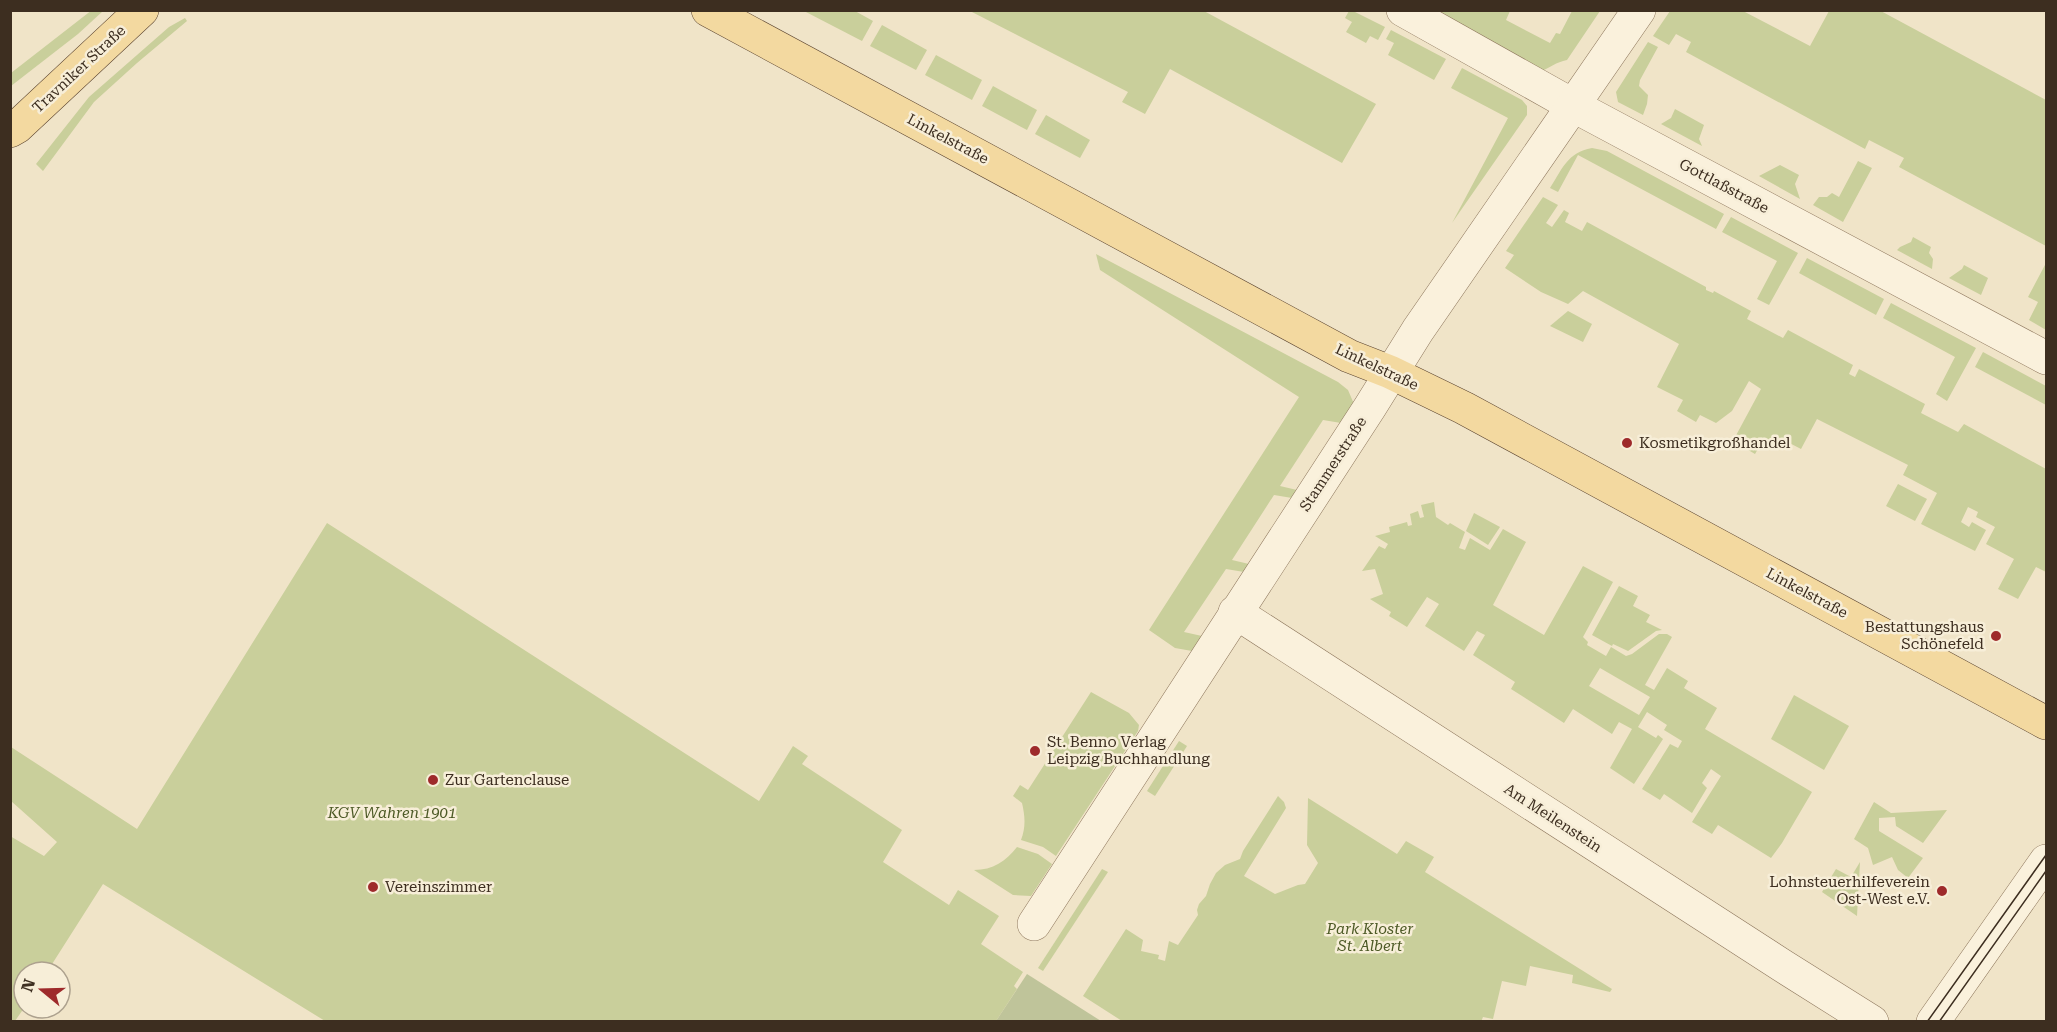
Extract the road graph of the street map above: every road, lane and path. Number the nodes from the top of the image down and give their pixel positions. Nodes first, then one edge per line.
1 (142, 10) edge
2 (1403, 10) edge
3 (1639, 10) edge
4 (725, 15) edge
5 (1574, 106) junction
6 (13, 132) edge
7 (2046, 358) edge
8 (1390, 372) junction
9 (1235, 612) junction
10 (2046, 723) edge
11 (2046, 861) edge
12 (1034, 924) dead end
13 (1872, 1022) edge
14 (1933, 1022) edge

1 - 6 main road, Travniker Straße
2 - 5 street, Gottlaßstraße
3 - 5 street, Stammerstraße
4 - 8 main road, Linkelstraße
5 - 7 street, Gottlaßstraße
5 - 8 street, Stammerstraße
8 - 9 street, Stammerstraße
8 - 10 main road, Linkelstraße
9 - 12 street, Stammerstraße
9 - 13 street, Am Meilenstein
11 - 14 street

